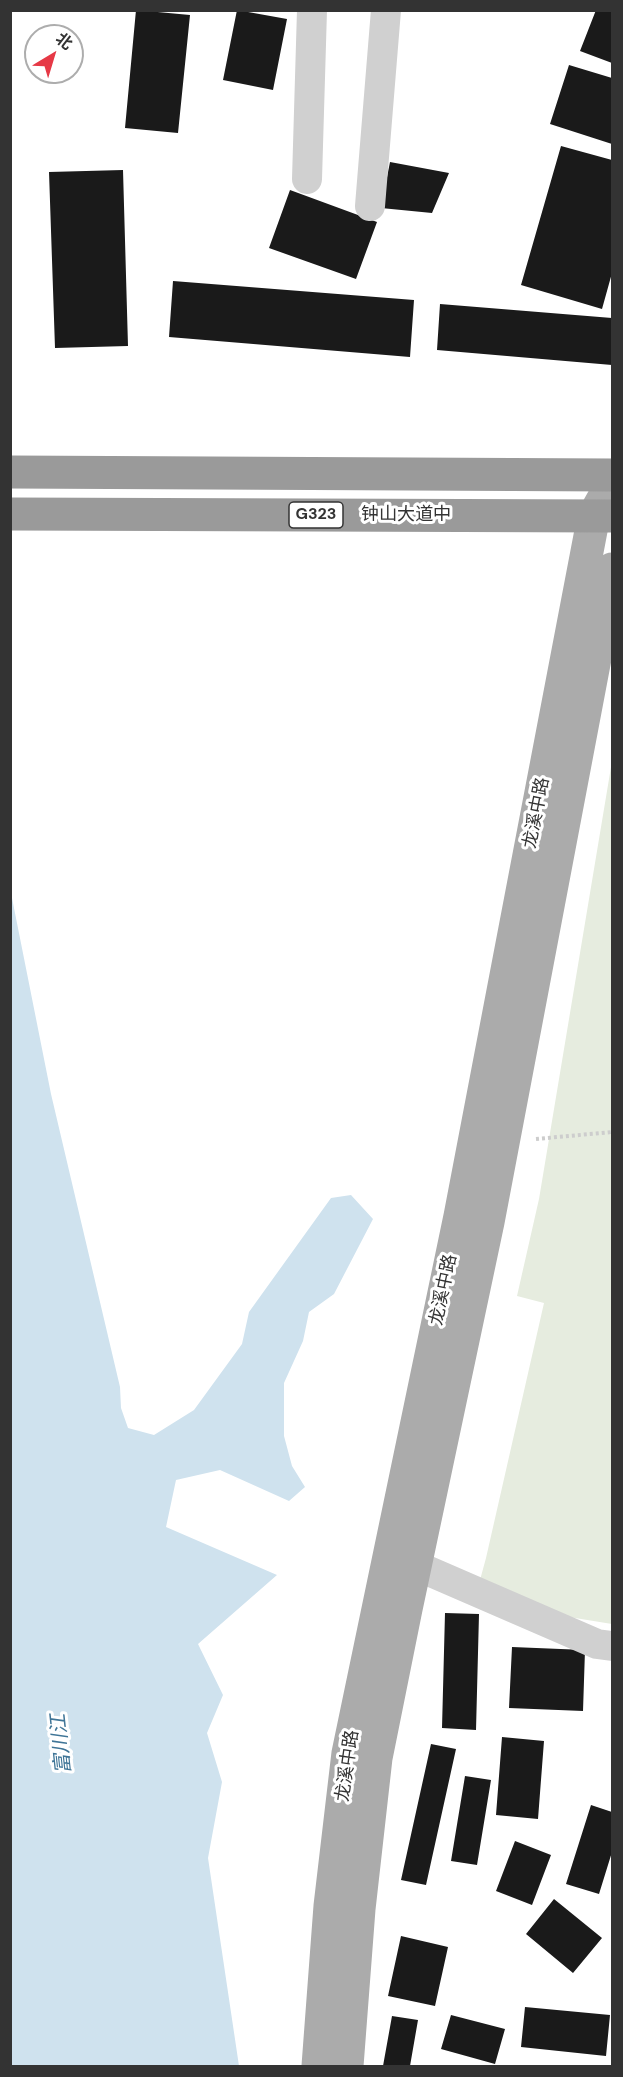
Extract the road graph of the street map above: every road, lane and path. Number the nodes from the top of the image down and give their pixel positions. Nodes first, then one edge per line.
1 (312, 10) edge
2 (386, 10) edge
3 (307, 179) dead end
4 (370, 206) dead end
5 (15, 472) edge
6 (612, 475) edge
7 (612, 483) edge
8 (15, 514) edge
9 (603, 516) edge
10 (612, 568) edge
11 (612, 1132) edge
12 (504, 1142) junction
13 (402, 1560) junction
14 (612, 1646) edge
15 (318, 2067) edge
16 (346, 2067) edge

1 - 3 street
2 - 4 street
5 - 6 highway
7 - 9 main road, 龙溪中路
8 - 9 highway, 钟山大道中 / G323
9 - 13 main road, 龙溪中路
10 - 12 main road, 龙溪中路
11 - 12 path
12 - 13 main road, 龙溪中路
13 - 14 street
13 - 15 main road, 龙溪中路
13 - 16 main road, 龙溪中路

